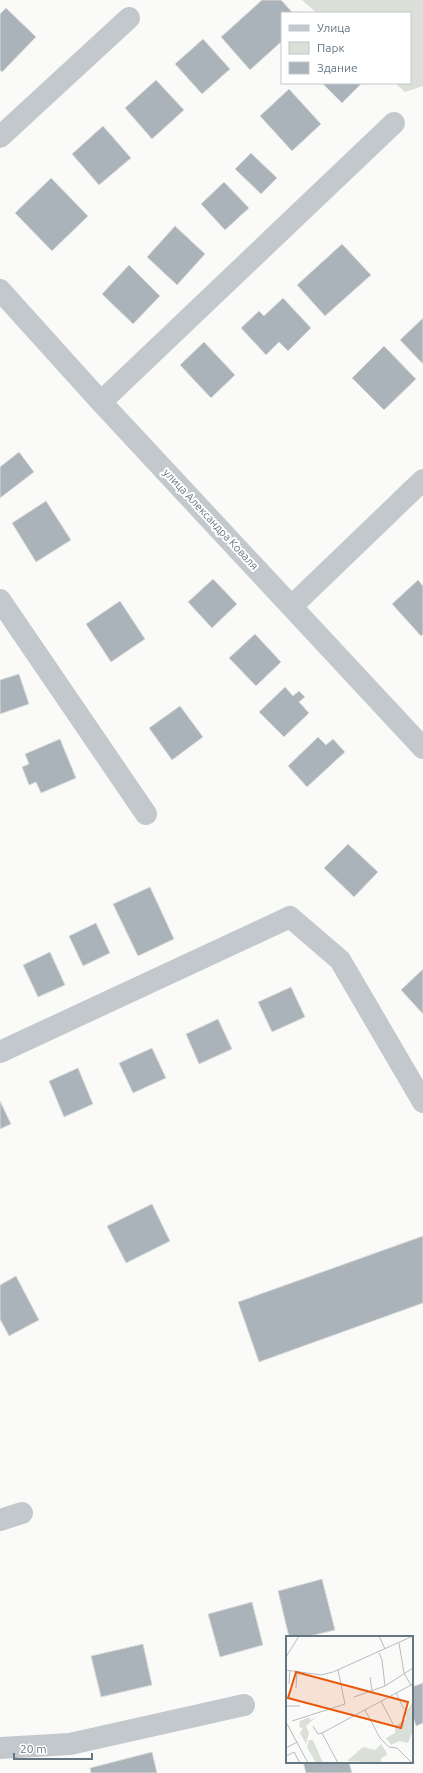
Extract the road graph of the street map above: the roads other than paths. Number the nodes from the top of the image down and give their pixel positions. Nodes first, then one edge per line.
1 (129, 18) dead end
2 (394, 123) dead end
3 (0, 137) edge
4 (0, 290) edge
5 (101, 402) junction
6 (423, 480) edge
7 (0, 600) edge
8 (292, 606) junction
9 (423, 748) edge
10 (146, 814) dead end
11 (0, 1052) edge
12 (423, 1102) edge
13 (22, 1513) dead end
14 (0, 1520) edge
15 (244, 1705) dead end
16 (0, 1748) edge

1 - 3 street
2 - 5 street
4 - 5 street, улица Александра Коваля
5 - 8 street, улица Александра Коваля
6 - 8 street
7 - 10 street
8 - 9 street, улица Александра Коваля
11 - 12 street
13 - 14 street
15 - 16 street

